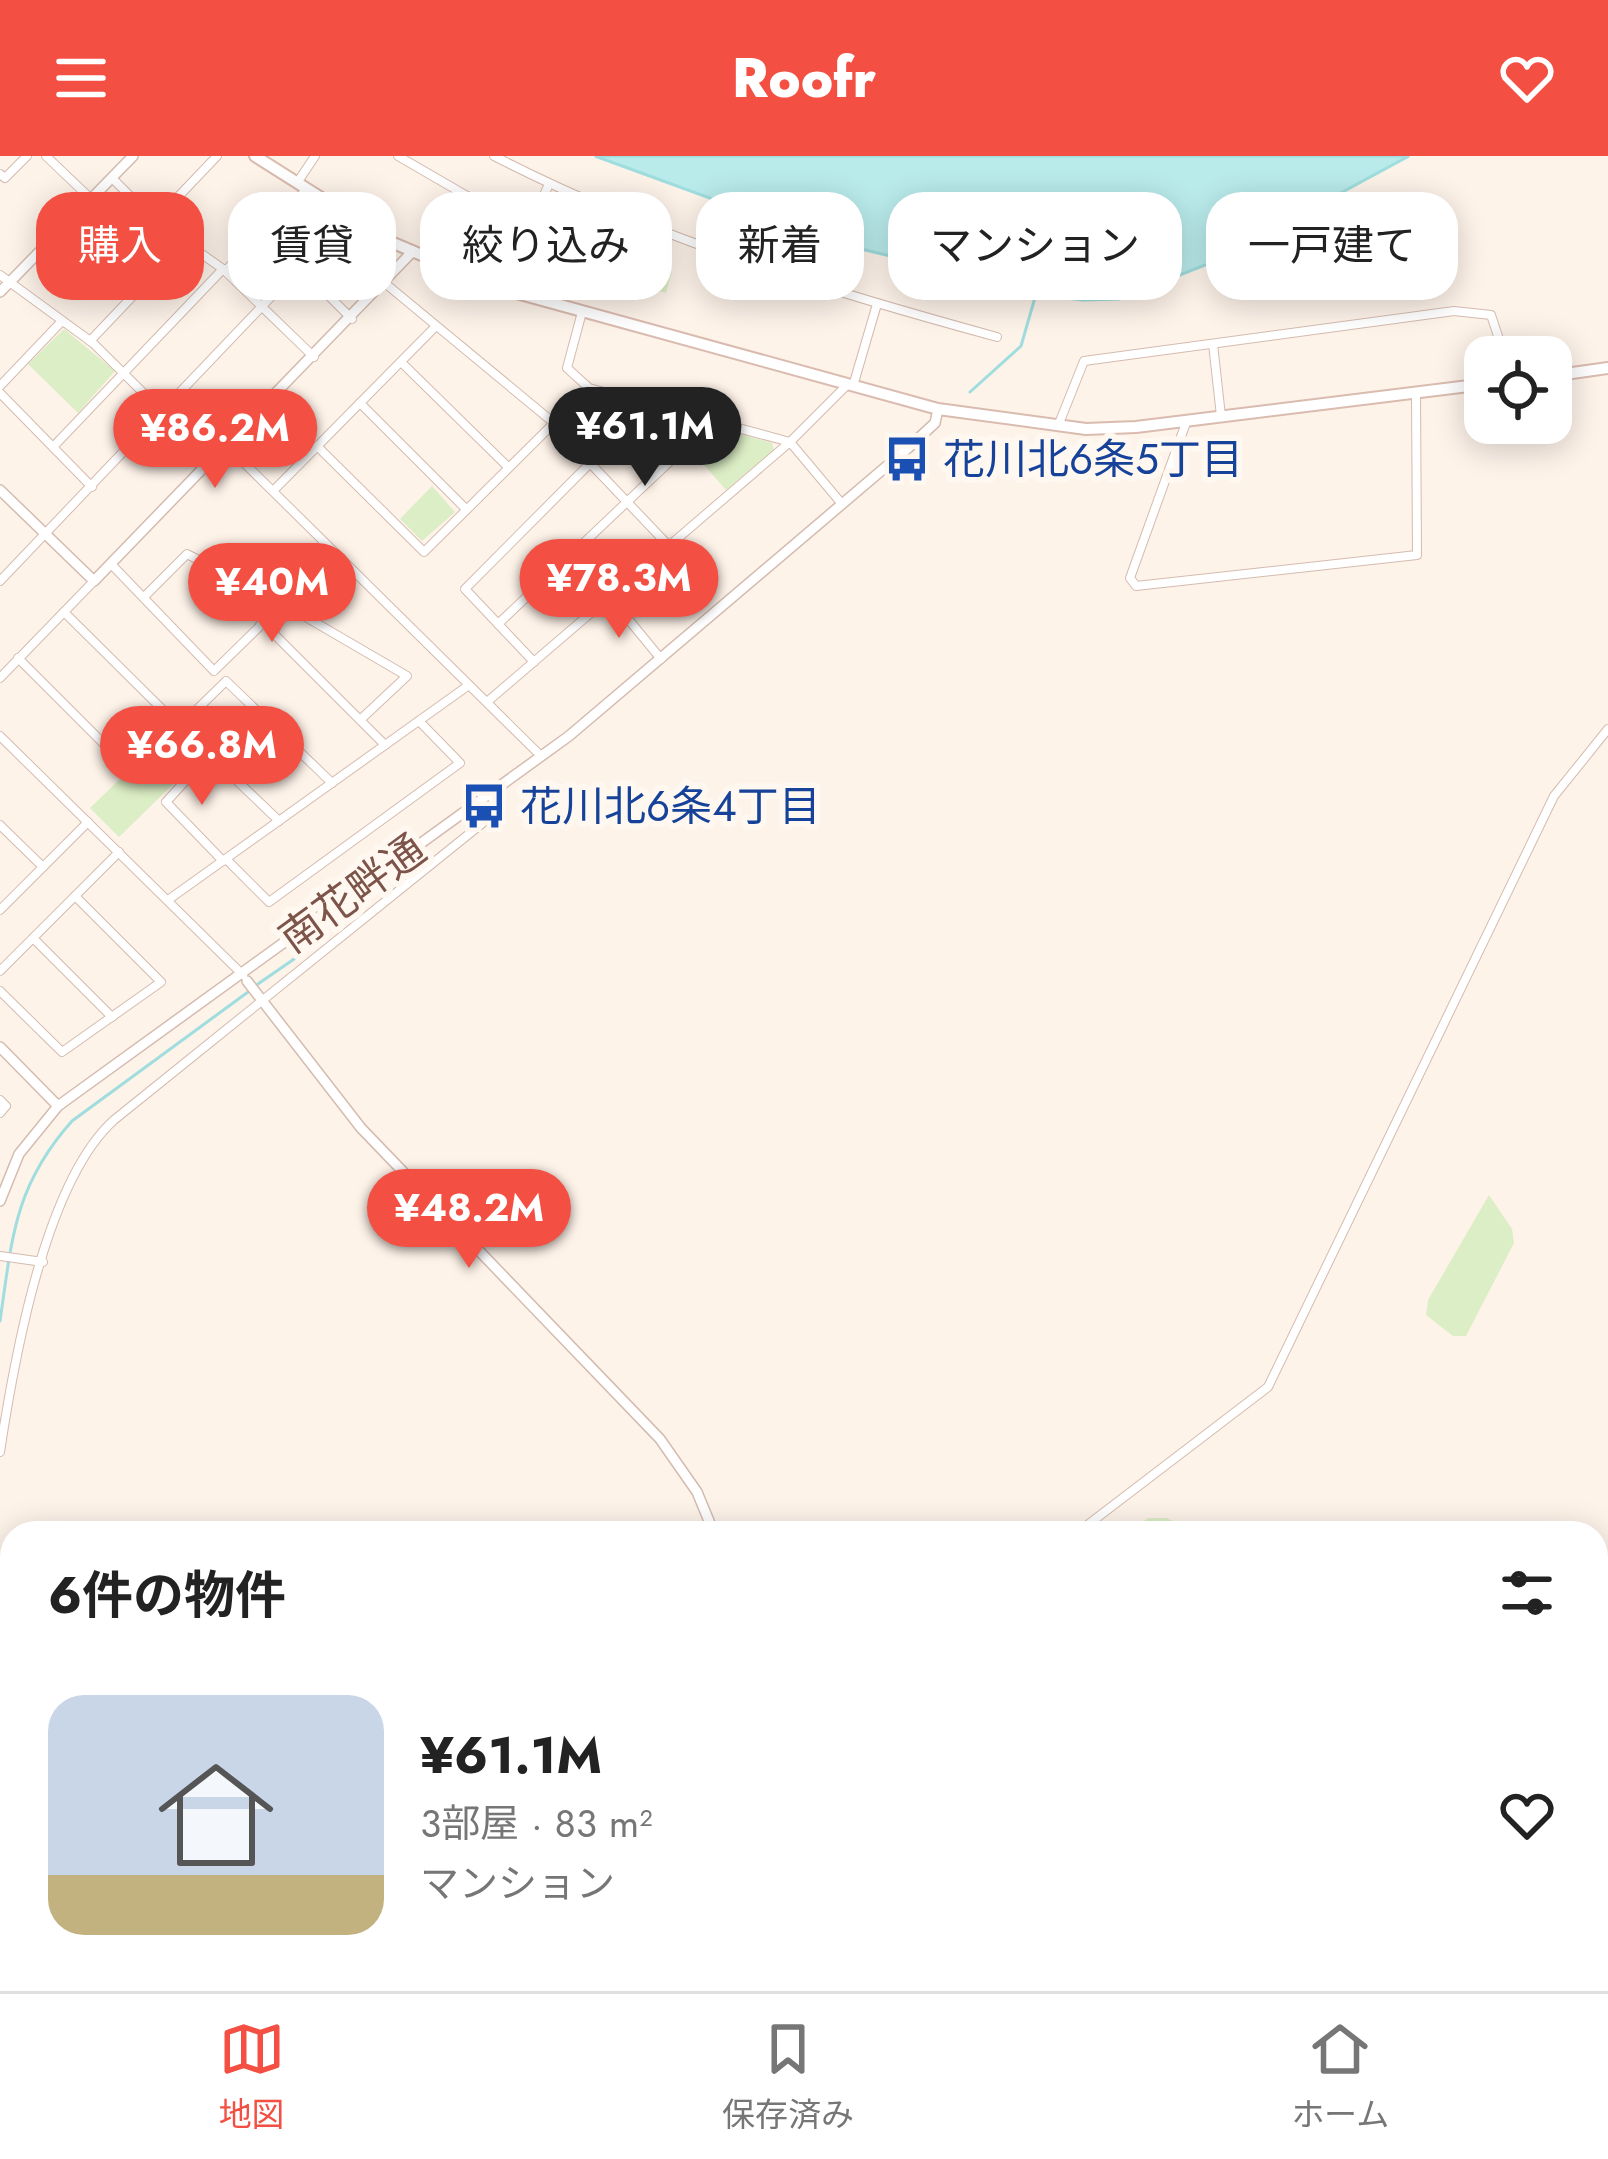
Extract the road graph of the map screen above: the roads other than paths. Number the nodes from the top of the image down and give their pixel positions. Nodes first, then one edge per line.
1 (27, 156) edge
2 (46, 156) edge
3 (133, 156) edge
4 (217, 156) edge
5 (255, 156) edge
6 (315, 156) edge
7 (398, 156) edge
8 (494, 156) edge
9 (0, 174) edge
10 (112, 178) junction
11 (549, 184) junction
12 (302, 186) junction
13 (84, 192) edge
14 (98, 192) edge
15 (126, 192) edge
16 (183, 192) edge
17 (312, 192) edge
18 (460, 192) edge
19 (546, 192) edge
20 (396, 241) edge
21 (413, 251) junction
22 (36, 252) edge
23 (204, 254) edge
24 (420, 254) edge
25 (224, 270) junction
26 (396, 272) edge
27 (3, 283) edge
28 (396, 293) edge
29 (128, 300) edge
30 (266, 300) edge
31 (333, 300) edge
32 (370, 300) edge
33 (540, 300) edge
34 (877, 304) junction
35 (261, 305) junction
36 (582, 312) junction
37 (352, 319) junction
38 (62, 321) junction
39 (435, 327) junction
40 (1498, 336) edge
41 (997, 337) dead end
42 (89, 341) junction
43 (1213, 344) junction
44 (314, 357) junction
45 (401, 362) junction
46 (1608, 368) edge
47 (1572, 373) edge
48 (124, 374) junction
49 (850, 386) junction
50 (1464, 387) edge
51 (0, 390) edge
52 (1417, 393) junction
53 (644, 403) junction
54 (360, 404) junction
55 (938, 409) junction
56 (161, 410) junction
57 (1221, 416) junction
58 (707, 419) junction
59 (1187, 421) junction
60 (1058, 426) junction
61 (790, 442) junction
62 (53, 446) junction
63 (227, 446) junction
64 (317, 446) junction
65 (212, 461) junction
66 (590, 463) junction
67 (507, 466) junction
68 (92, 487) junction
69 (0, 490) edge
70 (273, 491) junction
71 (629, 504) junction
72 (842, 504) junction
73 (466, 509) junction
74 (46, 535) junction
75 (669, 546) junction
76 (111, 564) junction
77 (2, 576) edge
78 (94, 581) junction
79 (610, 596) junction
80 (144, 597) junction
81 (64, 611) junction
82 (498, 624) junction
83 (18, 658) junction
84 (661, 659) junction
85 (534, 662) junction
86 (0, 678) edge
87 (470, 685) junction
88 (487, 703) junction
89 (360, 720) junction
90 (418, 722) junction
91 (1608, 729) edge
92 (0, 736) edge
93 (385, 746) junction
94 (209, 755) junction
95 (541, 756) junction
96 (332, 783) junction
97 (489, 794) junction
98 (278, 821) junction
99 (88, 822) junction
100 (0, 825) edge
101 (118, 852) junction
102 (224, 860) junction
103 (43, 867) junction
104 (75, 896) junction
105 (168, 900) junction
106 (1, 908) edge
107 (33, 938) junction
108 (0, 971) edge
109 (244, 977) junction
110 (0, 991) edge
111 (258, 997) junction
112 (112, 1017) junction
113 (0, 1047) edge
114 (0, 1100) edge
115 (58, 1106) junction
116 (0, 1113) edge
117 (0, 1202) edge
118 (1, 1256) edge
119 (44, 1262) junction
120 (0, 1452) edge
121 (709, 1521) edge
122 (1093, 1521) edge

1 - 9 street
2 - 13 street
3 - 10 street
4 - 16 street
5 - 12 main road
6 - 12 street
7 - 18 street
8 - 11 street
10 - 14 street
10 - 15 street
11 - 19 street
11 - 34 street
12 - 17 main road
12 - 25 street
20 - 21 main road
21 - 24 main road
21 - 26 street
22 - 27 street
23 - 25 street
25 - 35 street
25 - 48 street
27 - 38 street
28 - 39 street
29 - 42 street
30 - 35 street
31 - 37 street
32 - 37 street
33 - 36 main road
34 - 41 street
34 - 49 street
35 - 44 street
35 - 56 street
36 - 49 main road
36 - 53 street
37 - 44 street
38 - 42 street
38 - 51 street
39 - 45 street
39 - 67 street
40 - 43 street
42 - 48 street
43 - 57 street
43 - 60 street
44 - 63 street
45 - 54 street
45 - 67 street
46 - 47 main road
48 - 56 street
48 - 62 street
49 - 55 main road
49 - 61 street
50 - 52 main road
51 - 62 street
52 - 57 main road
52 - 59 street
53 - 58 street
53 - 66 street
54 - 64 street
54 - 73 street
55 - 60 main road
55 - 72 street, 南花畔通
56 - 65 street
56 - 68 street
57 - 59 main road
58 - 61 street
58 - 71 street
59 - 60 main road
61 - 72 street
61 - 75 street
62 - 68 street
63 - 65 street
63 - 70 street
64 - 70 street
64 - 73 street
65 - 76 street
66 - 71 street
66 - 82 street
67 - 73 street
68 - 74 street
69 - 74 street
70 - 87 street
71 - 75 street
71 - 82 street
72 - 84 street, 南花畔通
74 - 77 street
74 - 78 street
75 - 79 street
76 - 78 street
76 - 80 street
78 - 81 street
79 - 84 street
79 - 85 street
80 - 80 street
81 - 83 street
81 - 83 street
82 - 85 street
83 - 86 street
84 - 95 street, 南花畔通
85 - 88 street
87 - 88 street
87 - 90 street
88 - 95 street
89 - 89 street
89 - 93 street
90 - 93 street
90 - 102 street
91 - 122 street
92 - 99 street
93 - 96 street
94 - 96 street
94 - 98 street
94 - 102 street
95 - 97 street, 南花畔通
96 - 98 street
97 - 109 street, 南花畔通
97 - 111 street
98 - 102 street
99 - 101 street
99 - 103 street
100 - 103 street
101 - 104 street
101 - 105 street
102 - 105 street
103 - 106 street
104 - 107 street
104 - 112 street
105 - 109 street
107 - 108 street
107 - 112 street
109 - 111 street
109 - 115 street, 南花畔通
110 - 112 street
111 - 119 street
111 - 121 street
113 - 115 street
114 - 116 street
115 - 117 street, 南花畔通
118 - 119 street
119 - 120 street

